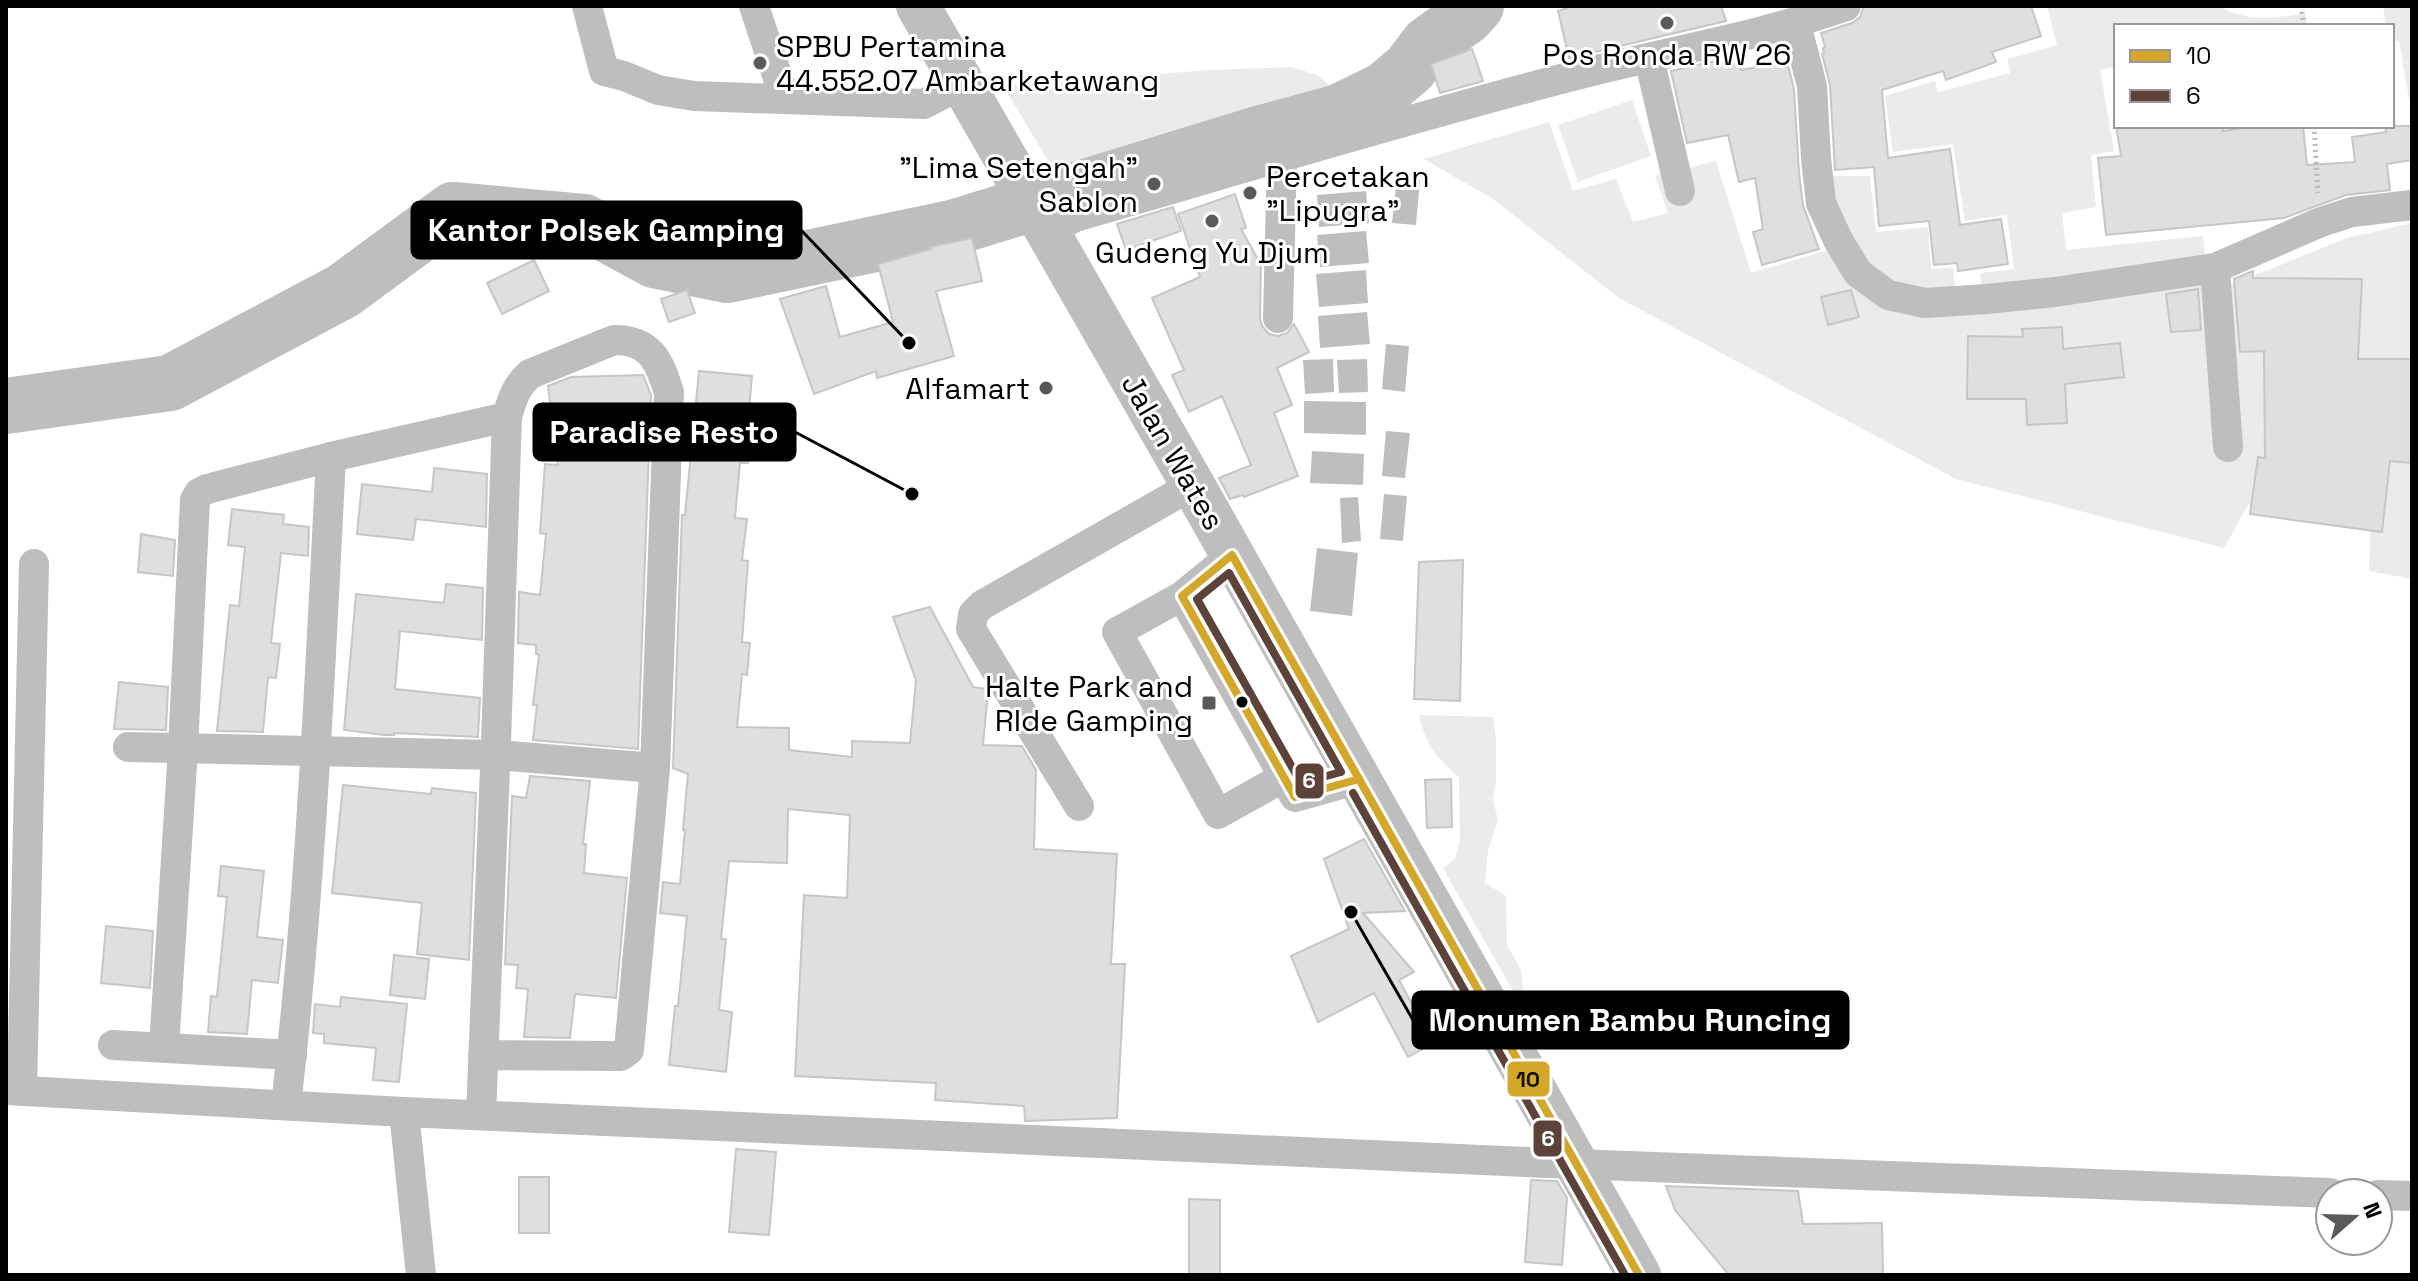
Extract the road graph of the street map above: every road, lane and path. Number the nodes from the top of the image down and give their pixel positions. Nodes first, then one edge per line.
1 (587, 6) edge
2 (754, 6) edge
3 (918, 6) edge
4 (1846, 6) edge
5 (1796, 24) junction
6 (1649, 58) junction
7 (962, 84) junction
8 (785, 99) junction
9 (2314, 128) edge
10 (1282, 157) junction
11 (1680, 191) dead end
12 (2412, 205) edge
13 (1040, 220) junction
14 (2321, 222) junction
15 (2215, 268) junction
16 (1278, 318) dead end
17 (507, 417) junction
18 (2228, 447) dead end
19 (331, 457) junction
20 (1193, 485) junction
21 (1232, 555) junction
22 (34, 564) dead end
23 (1182, 596) junction
24 (128, 747) dead end
25 (183, 749) junction
26 (315, 752) junction
27 (497, 755) junction
28 (655, 768) junction
29 (1284, 777) junction
30 (1359, 779) junction
31 (1079, 806) dead end
32 (113, 1045) dead end
33 (164, 1047) junction
34 (292, 1055) junction
35 (483, 1055) junction
36 (14, 1090) edge
37 (286, 1105) junction
38 (404, 1112) junction
39 (481, 1115) junction
40 (1577, 1164) junction
41 (2314, 1192) edge
42 (421, 1275) edge
43 (1639, 1275) edge

1 - 8 street
2 - 8 street
3 - 7 highway, Jalan Wates
4 - 5 street
5 - 6 street
5 - 15 street
6 - 10 street
6 - 11 street
7 - 8 street
7 - 13 highway, Jalan Wates
9 - 14 path
10 - 13 street
10 - 16 street
12 - 14 street
13 - 20 highway, Jalan Wates
14 - 15 street
15 - 18 street
17 - 19 street
17 - 27 street
17 - 28 street
19 - 25 street
19 - 26 street
20 - 21 highway, Jalan Wates
20 - 31 street
21 - 23 street
21 - 30 highway, Jalan Wates
22 - 36 street
23 - 29 street
23 - 29 street
24 - 25 street
25 - 26 street
25 - 33 street
26 - 27 street
26 - 34 street
27 - 28 street
27 - 35 street
28 - 35 street
29 - 30 street
30 - 40 highway, Jalan Wates
32 - 33 street
33 - 34 street
34 - 37 street
35 - 39 street
36 - 37 street
37 - 38 street
38 - 39 street
38 - 42 street
39 - 40 street
40 - 41 street
40 - 43 highway, Jalan Wates

